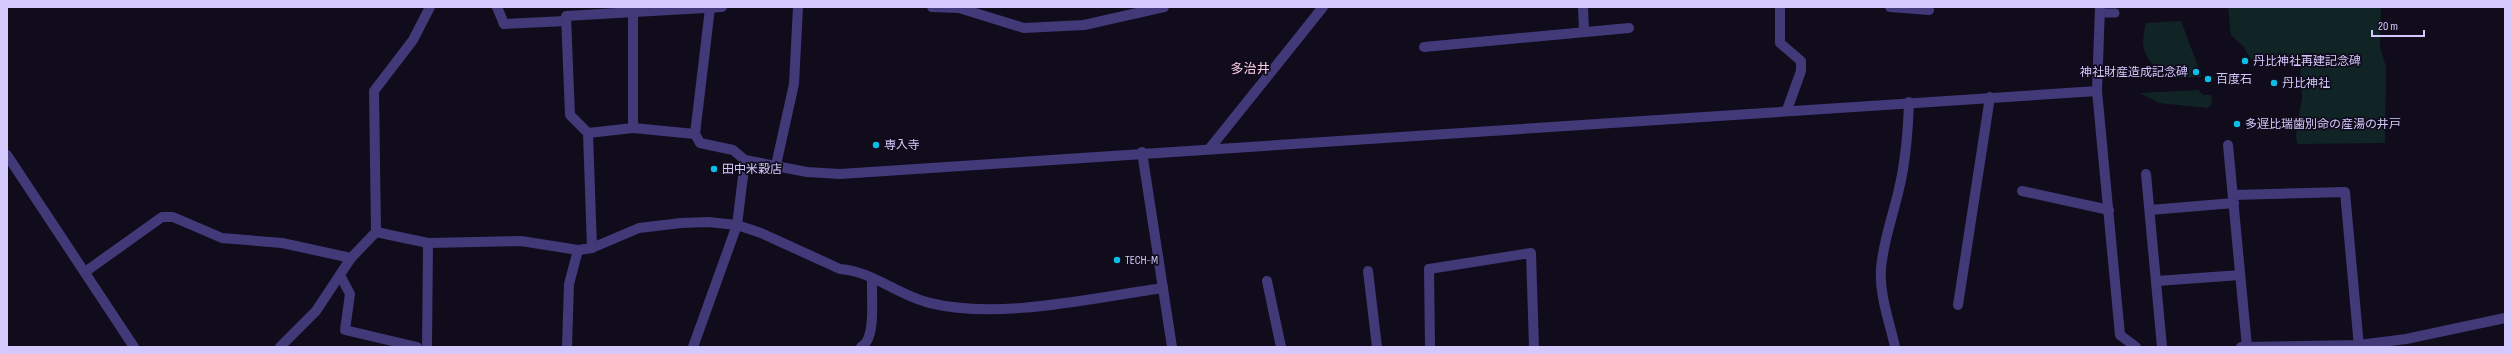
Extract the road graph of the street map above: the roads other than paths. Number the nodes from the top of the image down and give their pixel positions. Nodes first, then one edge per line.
1 (430, 7) edge
2 (497, 7) edge
3 (722, 7) edge
4 (798, 7) edge
5 (932, 7) edge
6 (1164, 7) edge
7 (1323, 7) edge
8 (1582, 7) edge
9 (1780, 7) edge
10 (1896, 7) edge
11 (710, 8) edge
12 (651, 9) edge
13 (1929, 10) dead end
14 (2100, 10) edge
15 (633, 12) junction
16 (2115, 13) dead end
17 (566, 21) junction
18 (1629, 28) dead end
19 (1584, 30) junction
20 (1424, 47) dead end
21 (2097, 91) junction
22 (1990, 97) junction
23 (1909, 102) junction
24 (1787, 110) junction
25 (633, 128) junction
26 (588, 133) junction
27 (695, 134) junction
28 (2228, 145) dead end
29 (1210, 148) junction
30 (1142, 152) junction
31 (7, 155) edge
32 (745, 160) junction
33 (776, 165) junction
34 (2146, 174) dead end
35 (2022, 191) dead end
36 (2233, 199) junction
37 (2109, 210) junction
38 (2150, 210) junction
39 (738, 225) junction
40 (376, 232) junction
41 (428, 243) junction
42 (592, 248) junction
43 (578, 250) junction
44 (352, 258) junction
45 (1368, 271) dead end
46 (85, 272) junction
47 (340, 275) junction
48 (2240, 275) junction
49 (872, 278) junction
50 (1267, 281) dead end
51 (2157, 281) junction
52 (1163, 288) junction
53 (1958, 305) dead end
54 (2505, 318) edge
55 (2359, 346) edge
56 (134, 347) edge
57 (280, 347) edge
58 (417, 347) edge
59 (427, 347) edge
60 (567, 347) edge
61 (693, 347) edge
62 (860, 347) edge
63 (1172, 347) edge
64 (1281, 347) edge
65 (1377, 347) edge
66 (1430, 347) edge
67 (1534, 347) edge
68 (1895, 347) edge
69 (2136, 347) edge
70 (2162, 347) edge
71 (2241, 347) edge
72 (2247, 347) edge

1 - 40 street
2 - 17 street
3 - 11 street
4 - 33 street
5 - 6 street
7 - 29 street
8 - 19 street
9 - 24 street
10 - 13 street
11 - 12 street
11 - 27 street
12 - 15 street
14 - 16 lane
14 - 21 street
15 - 17 street
15 - 25 street
17 - 26 street
18 - 19 street
19 - 20 street
21 - 22 street
21 - 37 street
22 - 23 street
22 - 53 street
23 - 24 street
23 - 68 street
24 - 29 street
25 - 26 street
25 - 27 street
26 - 42 street
27 - 32 street
28 - 36 street
29 - 30 street
30 - 33 street
30 - 52 street
31 - 46 street
32 - 33 street
32 - 39 street
34 - 38 street
35 - 37 street
36 - 38 street
36 - 48 street
36 - 55 street
37 - 69 street
38 - 51 street
39 - 42 street
39 - 49 street
39 - 61 street
40 - 41 street
40 - 44 street
41 - 43 street
41 - 59 street
42 - 43 street
43 - 60 street
44 - 46 street
44 - 47 street
45 - 65 street
46 - 56 street
47 - 57 street
47 - 58 street
48 - 51 street
48 - 72 street
49 - 52 street
49 - 62 street
50 - 64 street
51 - 70 street
52 - 63 street
54 - 55 street
55 - 72 street
66 - 67 street
71 - 72 street

